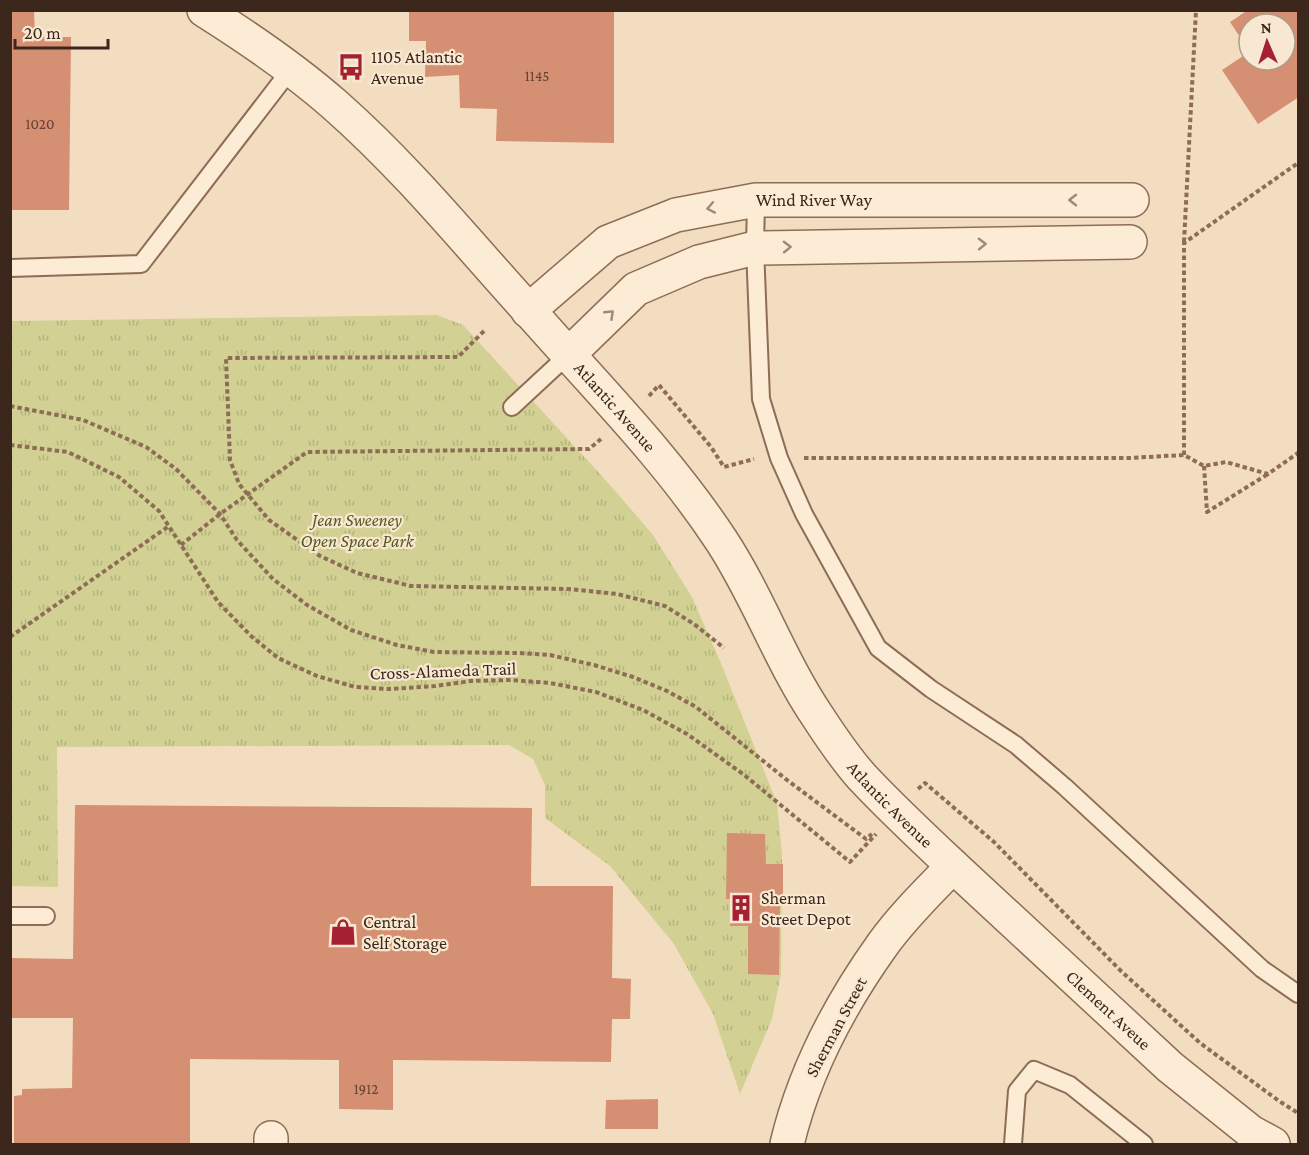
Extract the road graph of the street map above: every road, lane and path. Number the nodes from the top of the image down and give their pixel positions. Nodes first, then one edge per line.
1 (204, 10) edge
2 (1196, 10) edge
3 (291, 69) junction
4 (1299, 163) edge
5 (756, 200) junction
6 (1132, 200) dead end
7 (1130, 242) dead end
8 (1184, 243) junction
9 (755, 248) junction
10 (10, 268) edge
11 (528, 311) junction
12 (484, 331) dead end
13 (568, 355) junction
14 (647, 397) dead end
15 (10, 406) edge
16 (512, 407) dead end
17 (599, 441) dead end
18 (10, 445) edge
19 (1299, 453) edge
20 (1184, 455) junction
21 (779, 458) junction
22 (1204, 466) junction
23 (1268, 474) junction
24 (247, 495) junction
25 (220, 514) junction
26 (169, 526) junction
27 (181, 545) junction
28 (10, 637) edge
29 (724, 648) dead end
30 (897, 812) junction
31 (953, 866) junction
32 (10, 916) edge
33 (46, 916) dead end
34 (1299, 994) edge
35 (1299, 1113) edge
36 (787, 1144) edge
37 (1013, 1144) edge
38 (1144, 1144) edge
39 (1272, 1144) edge

1 - 3 street, Atlantic Avenue
2 - 8 path
3 - 10 lane
3 - 11 street, Atlantic Avenue
4 - 8 path
6 -> 5 street, Wind River Way
5 - 9 lane
5 -> 11 street, Wind River Way
9 -> 7 street
8 - 20 path
13 -> 9 street
9 - 21 lane
11 - 13 street, Atlantic Avenue
12 - 24 path
13 - 16 lane
13 - 30 street, Atlantic Avenue
14 - 21 path
15 - 25 path, Cross-Alameda Trail
17 - 24 path
18 - 26 path, Cross-Alameda Trail
19 - 23 path
20 - 21 path
20 - 22 path
21 - 34 lane
22 - 23 path
22 - 23 path
24 - 25 path
24 - 29 path
25 - 27 path
25 - 30 path, Cross-Alameda Trail
26 - 27 path, Cross-Alameda Trail
26 - 28 path
27 - 30 path, Cross-Alameda Trail
30 - 31 street, Atlantic Avenue
30 - 35 path, Cross-Alameda Trail
31 - 36 street, Sherman Street
31 - 39 street, Clement Aveue
32 - 33 lane
37 - 38 lane

